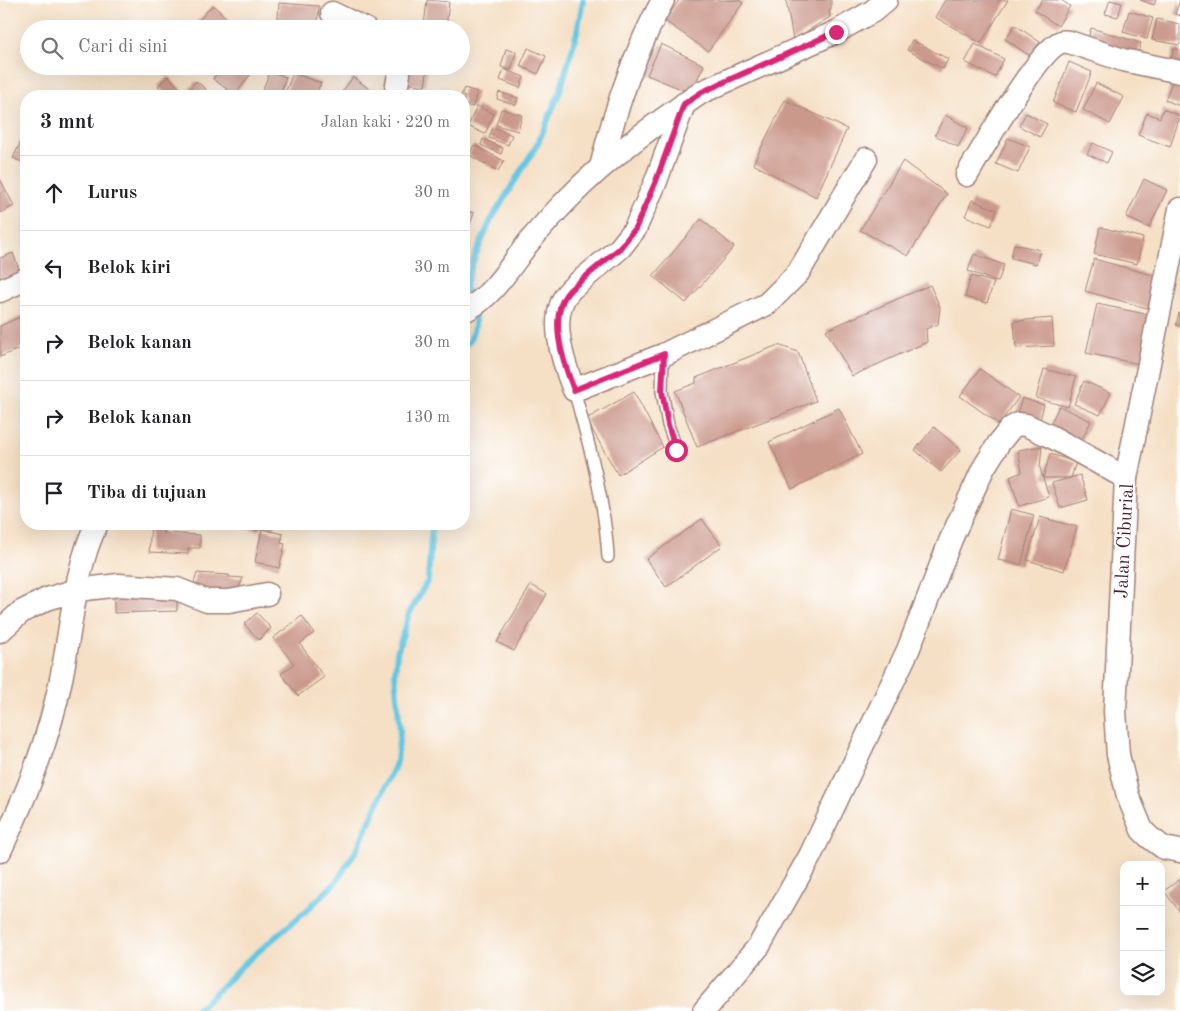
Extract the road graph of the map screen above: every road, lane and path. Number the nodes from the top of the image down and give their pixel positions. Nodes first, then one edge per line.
1 (663, 0) edge
2 (886, 0) edge
3 (332, 13) dead end
4 (346, 20) edge
5 (1180, 72) edge
6 (399, 75) edge
7 (396, 90) edge
8 (684, 104) junction
9 (866, 159) dead end
10 (601, 168) junction
11 (967, 175) dead end
12 (1180, 208) edge
13 (20, 282) edge
14 (0, 291) edge
15 (470, 307) edge
16 (664, 354) junction
17 (574, 390) junction
18 (676, 450) dead end
19 (1126, 478) junction
20 (94, 530) edge
21 (608, 557) dead end
22 (77, 590) junction
23 (268, 594) dead end
24 (0, 631) edge
25 (0, 851) edge
26 (1180, 851) edge
27 (704, 1011) edge

1 - 10 street
2 - 8 street
3 - 4 street
5 - 11 street
6 - 7 street
8 - 10 street
8 - 17 street
9 - 16 street
10 - 15 street
12 - 19 street, Jalan Ciburial
13 - 14 street
16 - 17 street
16 - 18 lane
17 - 21 lane
19 - 26 street, Jalan Ciburial
19 - 27 street
20 - 22 street
22 - 23 street
22 - 24 street
22 - 25 street

